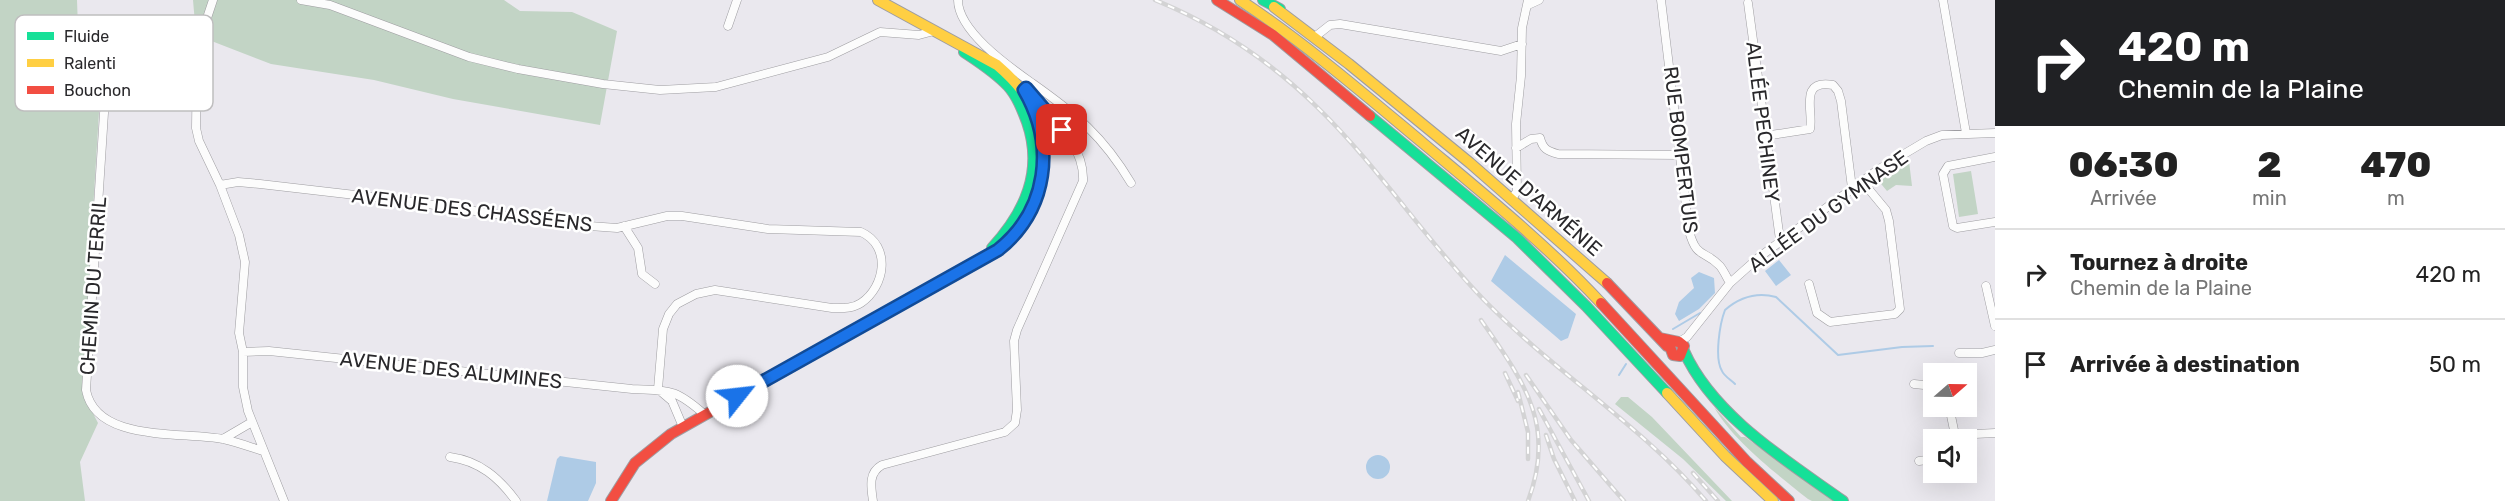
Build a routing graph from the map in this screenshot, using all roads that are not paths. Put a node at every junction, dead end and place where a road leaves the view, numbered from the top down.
1 (213, 0) edge
2 (301, 0) edge
3 (737, 0) edge
4 (878, 0) edge
5 (958, 0) edge
6 (1217, 0) edge
7 (1240, 0) edge
8 (1263, 0) edge
9 (1539, 0) edge
10 (1661, 0) edge
11 (1943, 0) edge
12 (1528, 2) edge
13 (1748, 3) dead end
14 (208, 15) edge
15 (728, 26) dead end
16 (934, 31) junction
17 (1318, 34) junction
18 (1522, 44) junction
19 (1024, 90) junction
20 (104, 111) edge
21 (196, 111) edge
22 (1966, 133) junction
23 (1995, 133) edge
24 (1765, 136) junction
25 (1516, 148) junction
26 (1680, 155) junction
27 (1995, 157) edge
28 (1862, 181) junction
29 (1131, 183) dead end
30 (220, 185) junction
31 (1852, 188) junction
32 (1512, 199) junction
33 (1995, 222) edge
34 (624, 226) junction
35 (1780, 240) junction
36 (1730, 283) junction
37 (655, 284) dead end
38 (1809, 284) dead end
39 (1986, 286) dead end
40 (1995, 326) edge
41 (1681, 348) junction
42 (1995, 350) edge
43 (243, 352) junction
44 (1959, 353) dead end
45 (1914, 384) dead end
46 (1923, 385) edge
47 (658, 389) junction
48 (1685, 393) junction
49 (704, 414) junction
50 (252, 422) junction
51 (1692, 422) junction
52 (683, 427) junction
53 (1995, 433) edge
54 (1977, 435) edge
55 (223, 439) junction
56 (263, 451) junction
57 (450, 457) dead end
58 (1923, 460) edge
59 (1919, 461) dead end
60 (284, 501) edge
61 (516, 501) edge
62 (611, 501) edge
63 (873, 501) edge
64 (1756, 501) edge
65 (1773, 501) edge
66 (1790, 501) edge
67 (1802, 501) edge
68 (1843, 501) edge

1 - 14 street
2 - 16 street
3 - 15 street
4 - 16 main road
5 - 19 street
6 - 51 main road
7 - 48 main road
8 - 17 main road, AVENUE D'ARMÉNIE
9 - 12 street
10 - 26 street, RUE BOMPERTUIS
11 - 22 street
12 - 18 street
13 - 24 street, ALLÉE PECHINEY
16 - 19 main road
17 - 18 street
17 - 32 main road, AVENUE D'ARMÉNIE
18 - 25 street
19 - 29 street
19 - 49 main road
19 - 63 street
20 - 55 street, CHEMIN DU TERRIL
21 - 30 street
22 - 23 street, ALLÉE DU GYMNASE
22 - 28 street, ALLÉE DU GYMNASE
24 - 31 street
24 - 35 street, ALLÉE PECHINEY
25 - 26 street
25 - 32 street
26 - 36 street, RUE BOMPERTUIS
27 - 33 street
28 - 31 street, ALLÉE DU GYMNASE
28 - 38 street
30 - 34 street, AVENUE DES CHASSÉENS
30 - 43 street
31 - 35 street, ALLÉE DU GYMNASE
32 - 41 main road, AVENUE D'ARMÉNIE
34 - 37 street
34 - 47 street, AVENUE DES CHASSÉENS
35 - 36 street, ALLÉE DU GYMNASE
36 - 41 street, ALLÉE DU GYMNASE
39 - 40 street
41 - 68 main road, AVENUE D'ARMÉNIE
42 - 44 street
43 - 47 street, AVENUE DES ALUMINES
43 - 50 street
45 - 46 street
47 - 49 street, AVENUE DES ALUMINES
47 - 52 street
48 - 66 main road
48 - 67 main road
49 - 52 main road
50 - 55 street
50 - 56 street
51 - 64 main road
51 - 65 main road
52 - 62 main road
53 - 54 street
55 - 56 street, CHEMIN DU TERRIL
56 - 60 street
57 - 61 street
58 - 59 street

